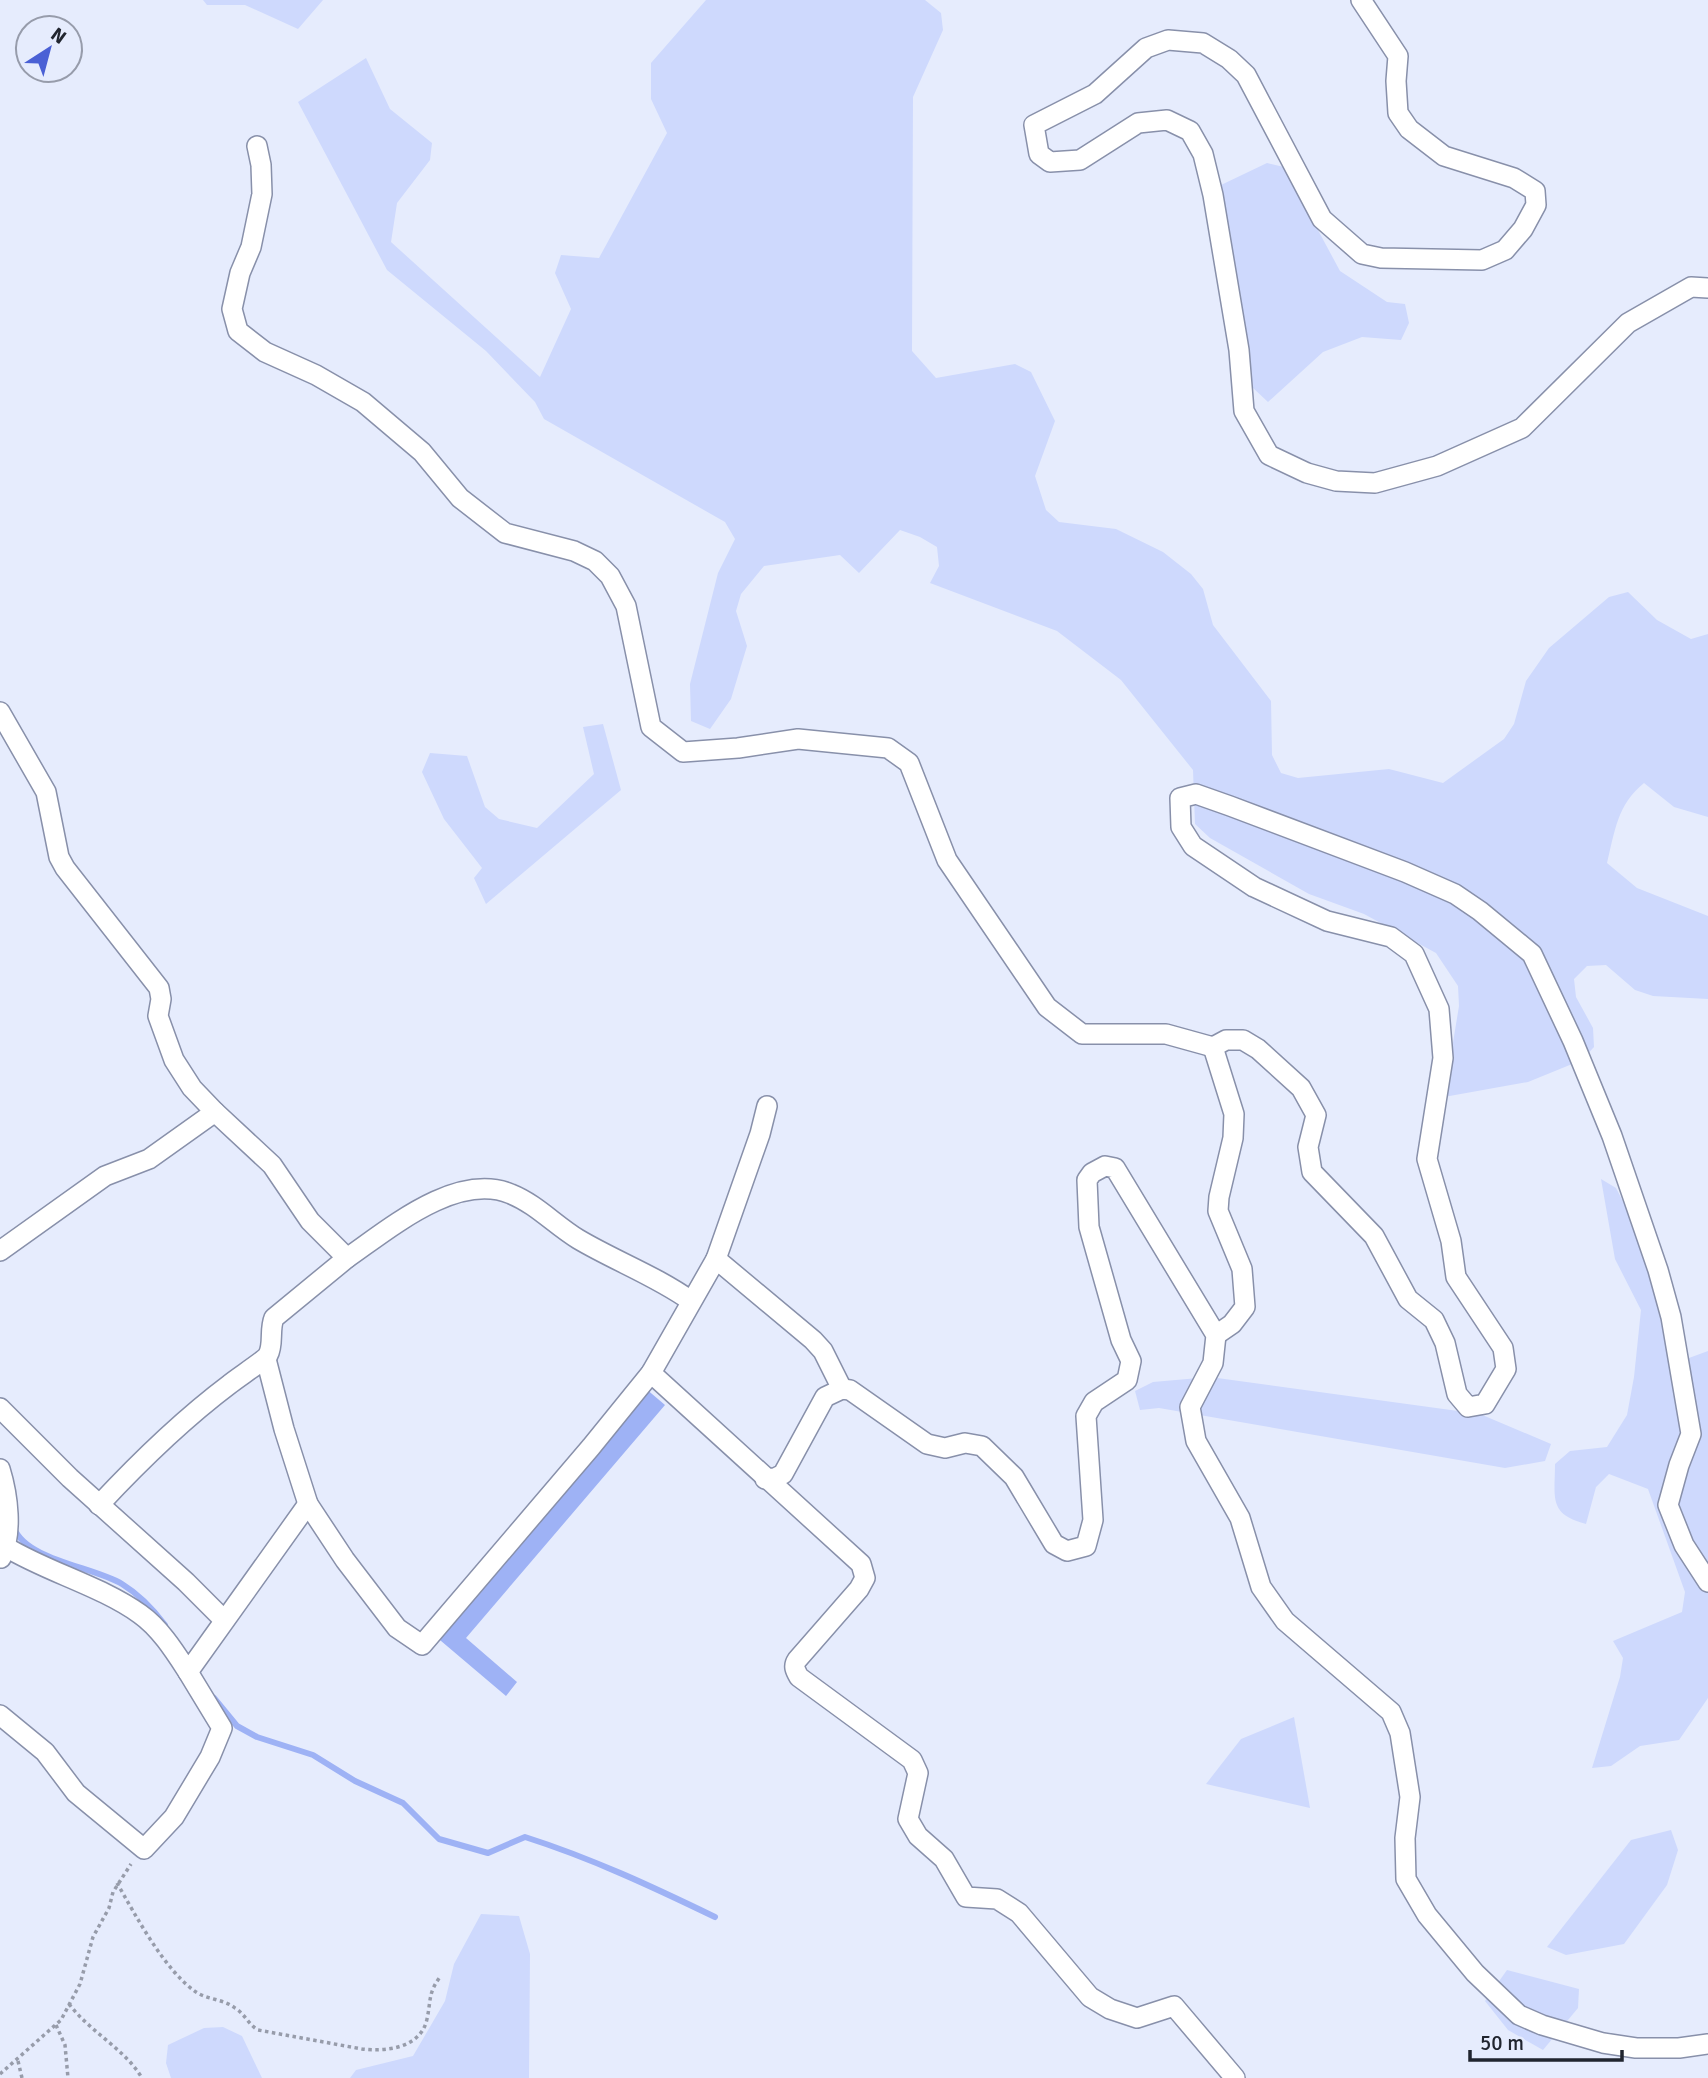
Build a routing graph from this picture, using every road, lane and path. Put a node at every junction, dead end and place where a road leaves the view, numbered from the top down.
1 (1361, 0) edge
2 (257, 146) dead end
3 (1708, 288) edge
4 (0, 712) edge
5 (1213, 1047) junction
6 (767, 1106) dead end
7 (215, 1112) junction
8 (0, 1251) edge
9 (347, 1258) junction
10 (716, 1258) junction
11 (691, 1301) junction
12 (1216, 1335) junction
13 (266, 1359) junction
14 (651, 1373) junction
15 (842, 1389) junction
16 (0, 1408) edge
17 (0, 1469) edge
18 (765, 1479) junction
19 (308, 1504) junction
20 (99, 1505) junction
21 (3, 1553) edge
22 (1708, 1582) edge
23 (224, 1620) junction
24 (188, 1672) junction
25 (0, 1715) edge
26 (144, 1849) junction
27 (117, 1883) junction
28 (440, 1977) dead end
29 (69, 2004) junction
30 (56, 2025) junction
31 (1708, 2044) edge
32 (18, 2061) junction
33 (0, 2074) edge
34 (22, 2078) edge
35 (68, 2078) edge
36 (142, 2078) edge
37 (1235, 2078) edge

1 - 3 street
2 - 5 street
4 - 7 street
5 - 12 street
5 - 22 street
6 - 10 street
7 - 8 street
7 - 9 street
9 - 11 street
9 - 13 street
10 - 11 street
10 - 15 street
11 - 14 street
12 - 15 street
12 - 31 street
13 - 19 street
13 - 20 street
14 - 18 street
14 - 19 street
15 - 18 street
16 - 20 street
17 - 21 street
18 - 37 street
19 - 23 street
20 - 23 street
21 - 24 street
23 - 24 street
24 - 26 street
25 - 26 street
26 - 27 path
27 - 28 path
27 - 29 path
29 - 30 path
29 - 36 path
30 - 32 path
30 - 35 path
32 - 33 path
32 - 34 path

